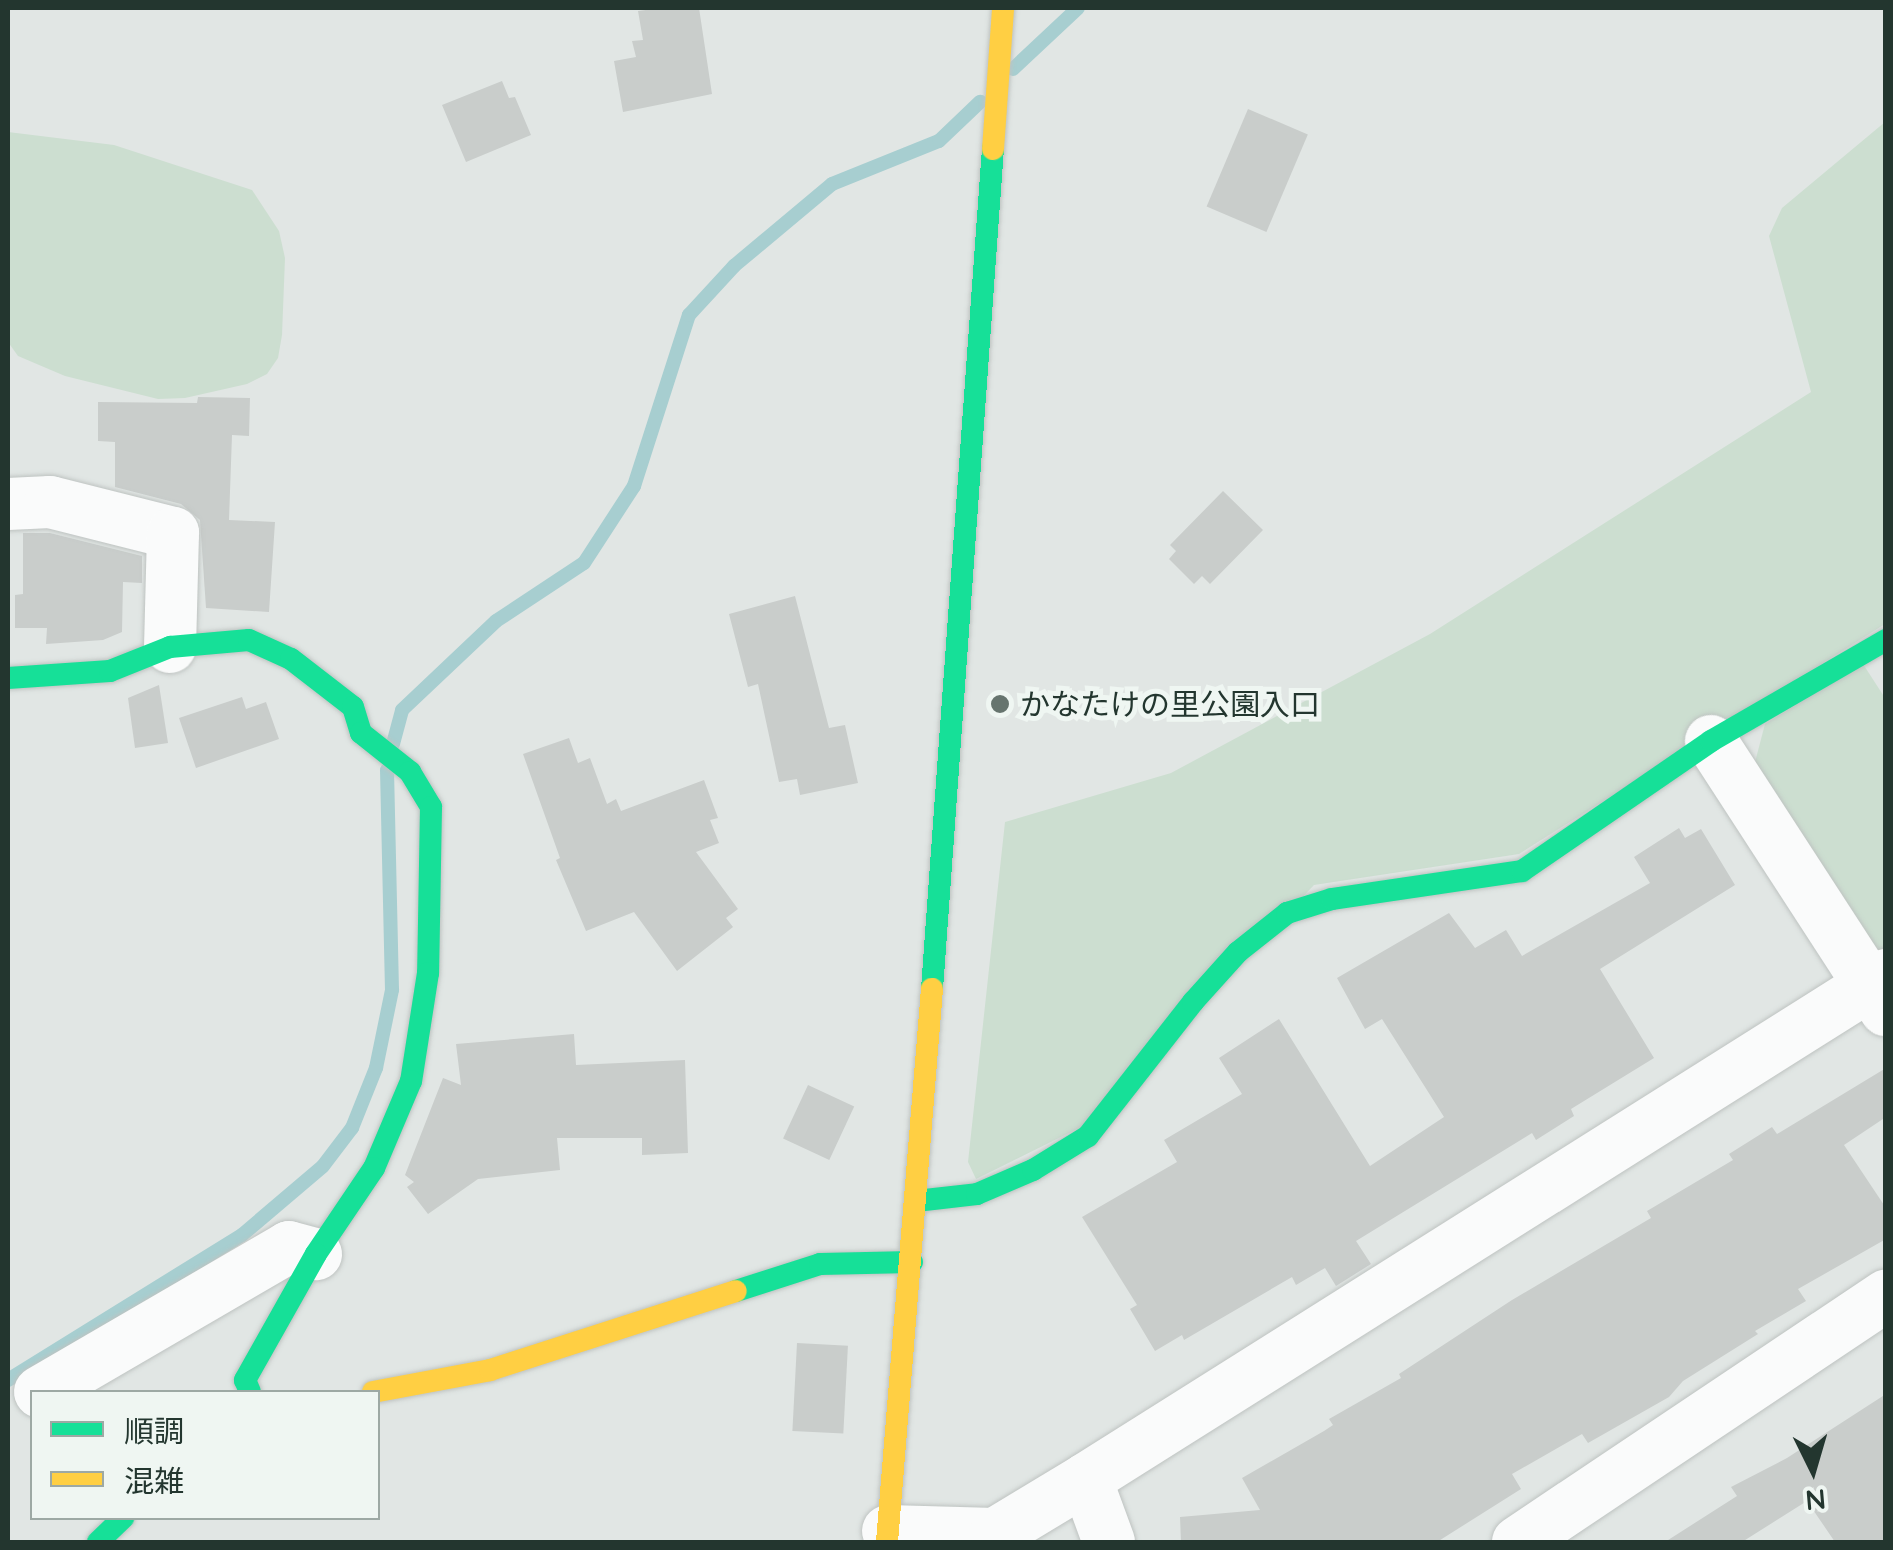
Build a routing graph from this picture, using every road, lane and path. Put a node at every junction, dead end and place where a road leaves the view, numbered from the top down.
1 (1003, 8) edge
2 (8, 504) edge
3 (1886, 640) edge
4 (170, 647) junction
5 (8, 678) edge
6 (1710, 741) junction
7 (1880, 990) edge
8 (916, 1201) junction
9 (316, 1254) junction
10 (912, 1262) junction
11 (1886, 1296) edge
12 (43, 1390) edge
13 (249, 1390) edge
14 (380, 1391) edge
15 (30, 1398) edge
16 (8, 1411) edge
17 (1086, 1478) junction
18 (121, 1520) edge
19 (888, 1537) edge
20 (98, 1542) edge
21 (1110, 1542) edge
22 (1518, 1542) edge

1 - 8 street
2 - 4 street
3 - 6 street
4 - 5 street
4 - 9 street
6 - 7 street
6 - 8 street
7 - 17 street
8 - 10 street
9 - 12 street
9 - 13 street
10 - 14 street
10 - 19 street
11 - 22 street
15 - 16 street
17 - 19 street
17 - 21 street
18 - 20 street

